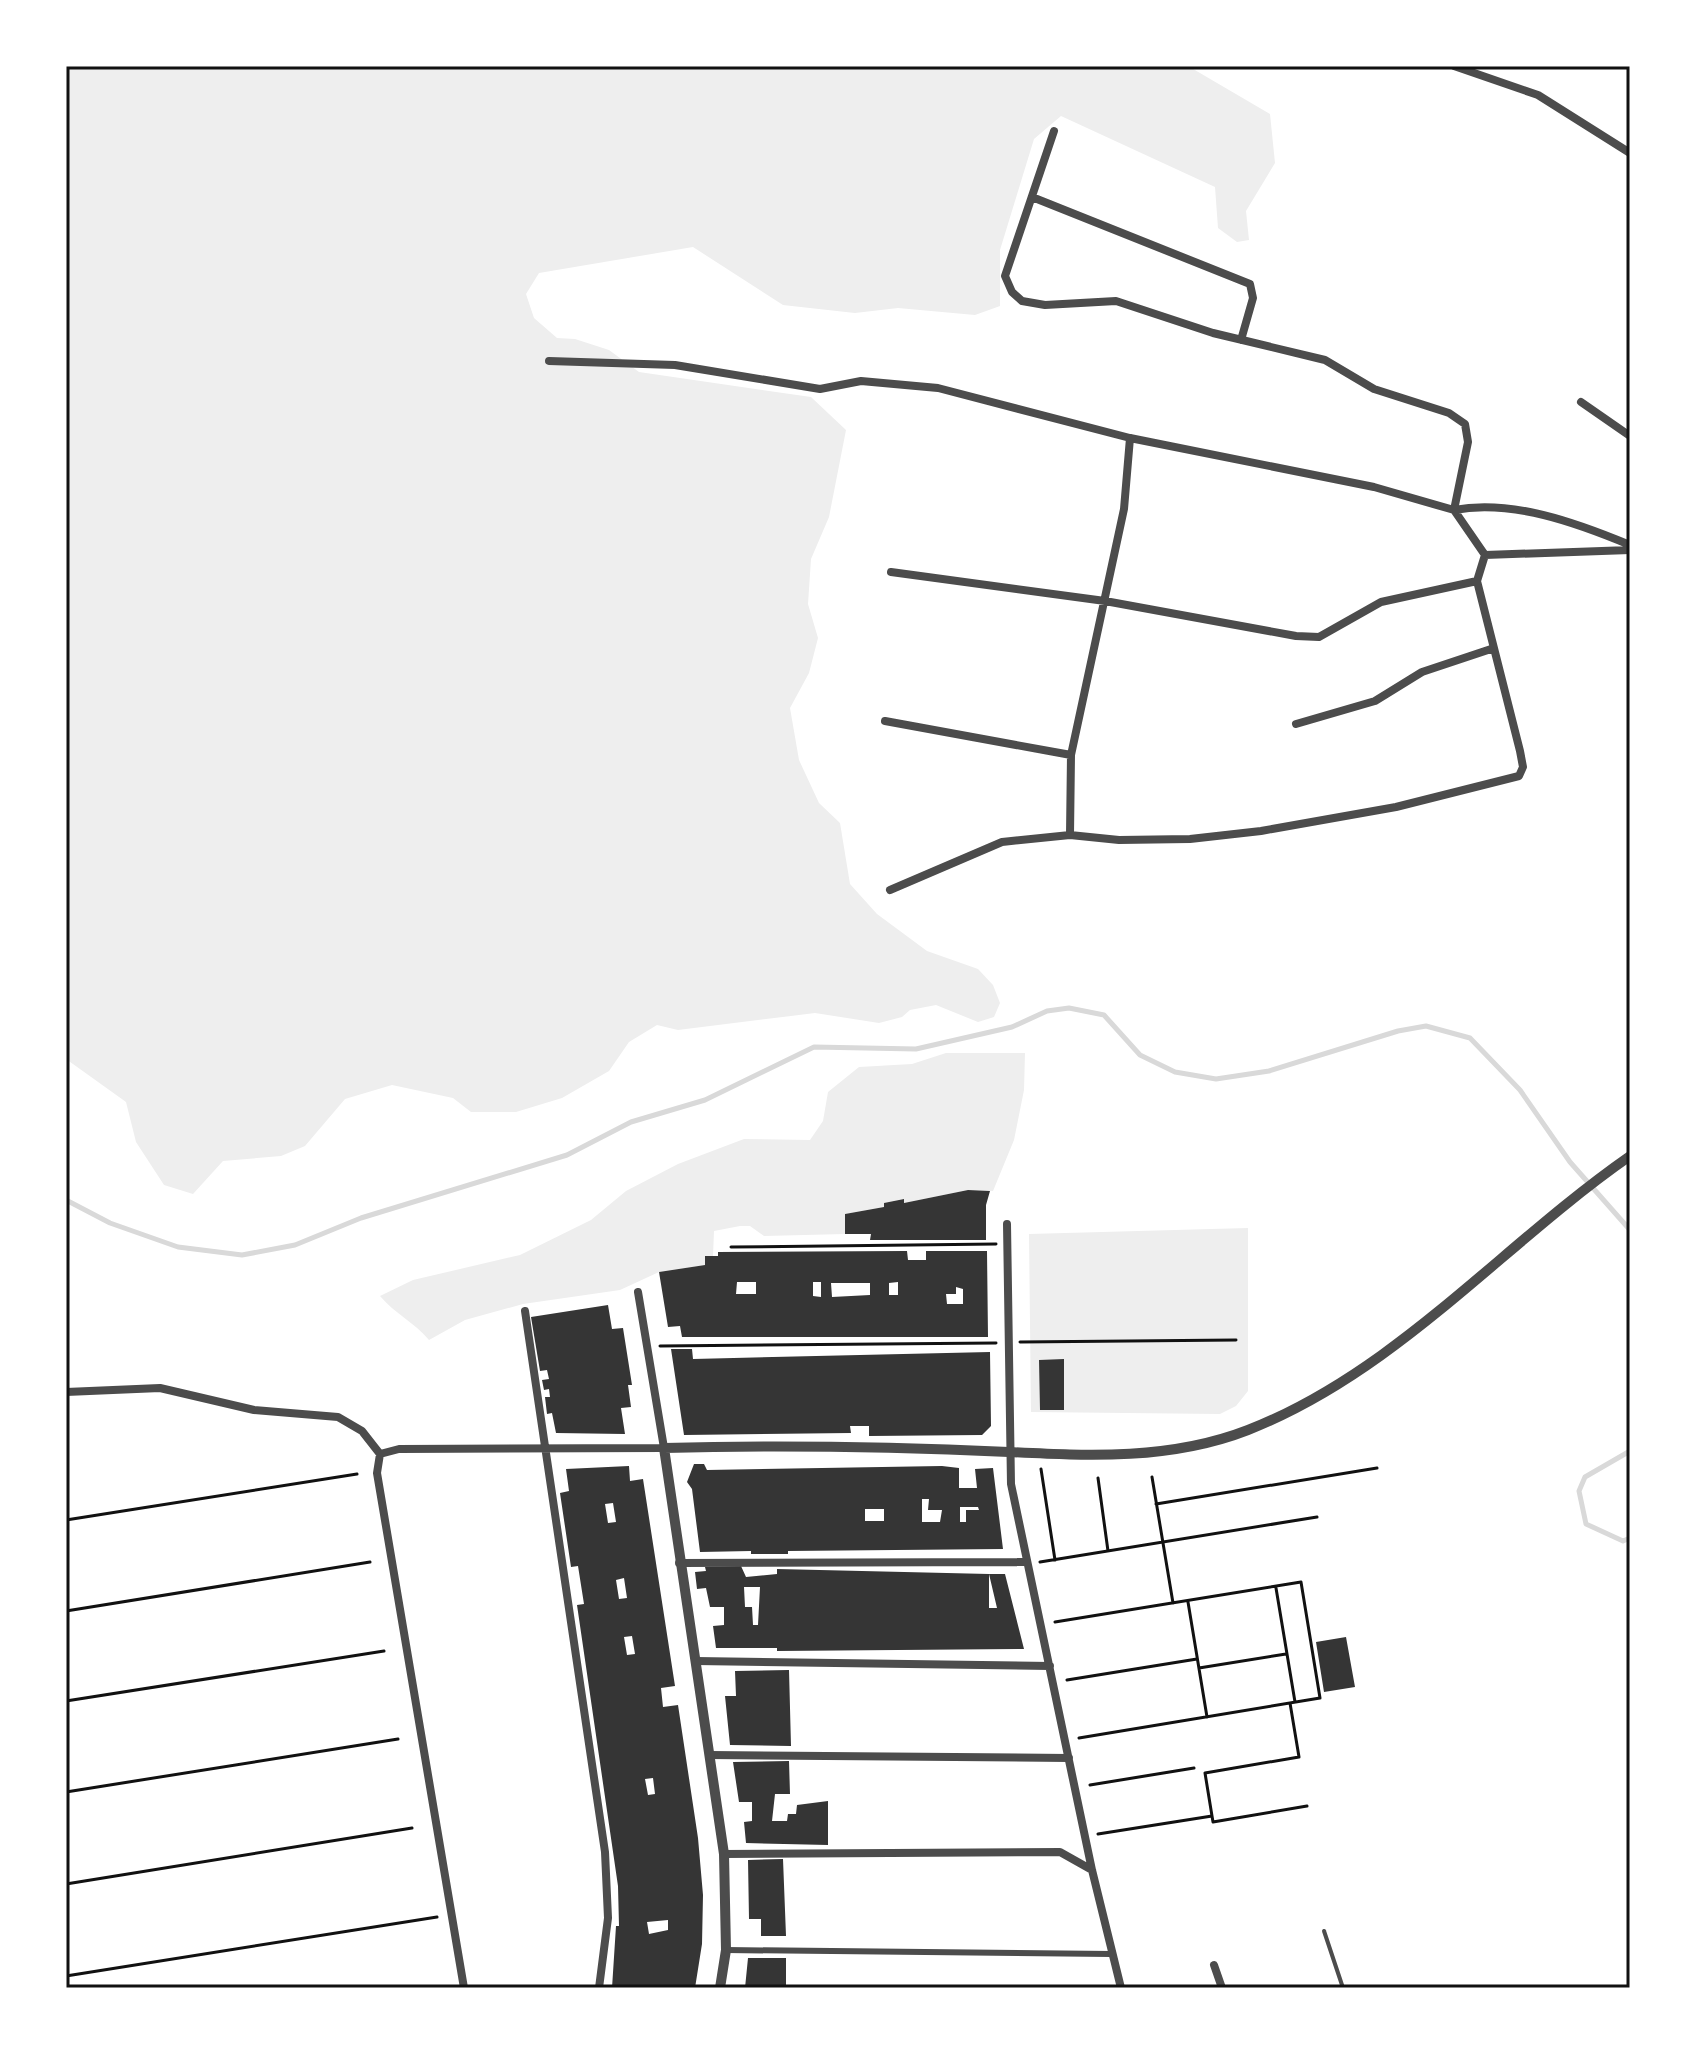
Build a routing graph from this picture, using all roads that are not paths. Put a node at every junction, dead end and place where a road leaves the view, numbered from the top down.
1 (1454, 66) edge
2 (1054, 131) dead end
3 (1630, 153) edge
4 (1032, 197) junction
5 (1241, 340) junction
6 (549, 361) dead end
7 (1581, 402) dead end
8 (1630, 436) edge
9 (1130, 438) junction
10 (1454, 510) junction
11 (1630, 547) edge
12 (1485, 555) junction
13 (891, 572) dead end
14 (1477, 581) junction
15 (1105, 601) junction
16 (1491, 649) junction
17 (885, 721) dead end
18 (1296, 724) dead end
19 (1071, 755) junction
20 (1070, 835) junction
21 (890, 890) dead end
22 (1630, 1156) edge
23 (1007, 1224) dead end
24 (638, 1292) dead end
25 (525, 1311) dead end
26 (66, 1392) edge
27 (664, 1448) junction
28 (545, 1450) junction
29 (1011, 1452) junction
30 (380, 1454) junction
31 (1027, 1562) junction
32 (679, 1563) junction
33 (696, 1661) junction
34 (1050, 1666) junction
35 (710, 1755) junction
36 (1069, 1758) junction
37 (724, 1854) junction
38 (1092, 1870) junction
39 (1324, 1931) dead end
40 (726, 1950) junction
41 (1111, 1954) junction
42 (1214, 1965) dead end
43 (464, 1988) edge
44 (599, 1988) edge
45 (720, 1988) edge
46 (1121, 1988) edge
47 (1222, 1988) edge
48 (1343, 1988) edge

1 - 3 street
2 - 4 street
4 - 5 street
4 - 5 street
5 - 10 street
6 - 9 street
7 - 8 street
9 - 10 street
9 - 15 street
10 - 11 street
10 - 12 street
11 - 12 street
12 - 14 street
13 - 15 street
14 - 15 street
14 - 16 street
15 - 19 street
16 - 18 street
16 - 20 street
17 - 19 street
19 - 20 street
20 - 21 street
22 - 29 street
23 - 29 street
24 - 27 street
25 - 28 street
26 - 30 street
27 - 28 street
27 - 29 street
27 - 32 street
28 - 30 street
28 - 44 street
29 - 31 street
30 - 43 street
31 - 32 street
31 - 34 street
32 - 33 street
33 - 34 street
33 - 35 street
34 - 36 street
35 - 36 street
35 - 37 street
36 - 38 street
37 - 38 street
37 - 40 street
38 - 41 street
39 - 48 lane
40 - 41 street
40 - 45 street
41 - 46 street
42 - 47 street

